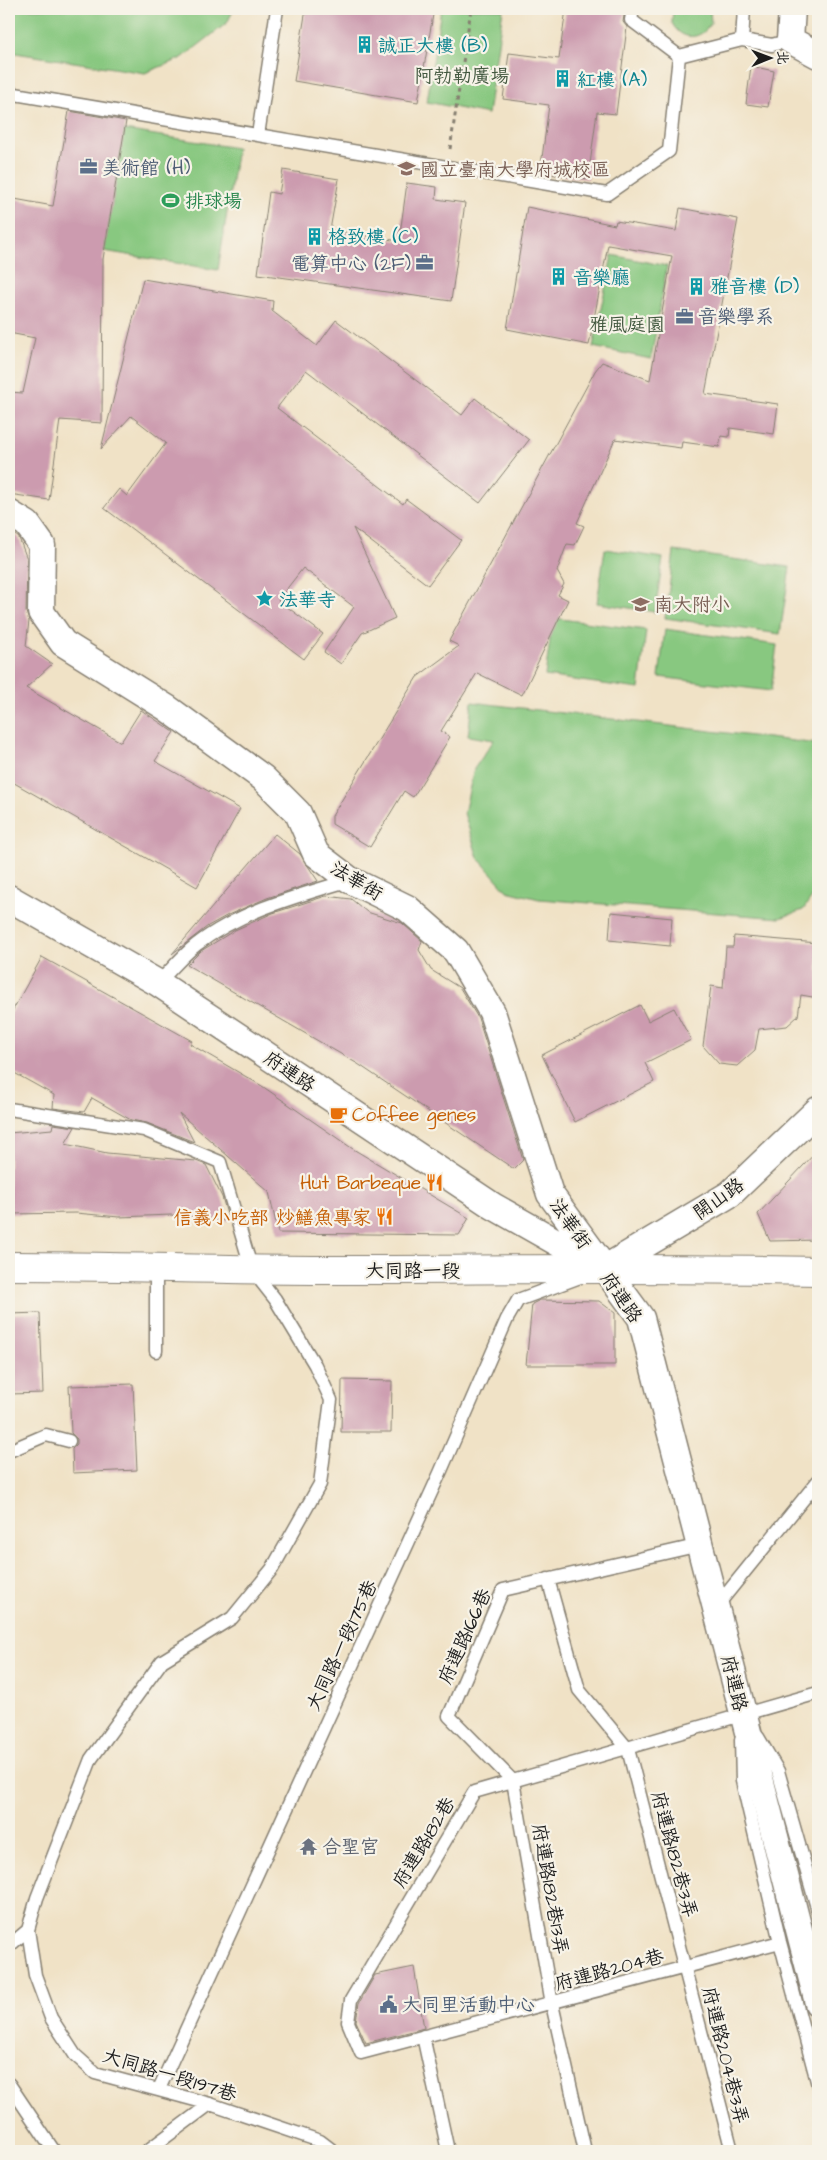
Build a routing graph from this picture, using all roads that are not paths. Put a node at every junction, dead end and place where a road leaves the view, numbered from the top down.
1 (278, 9) edge
2 (633, 9) edge
3 (744, 9) edge
4 (783, 9) edge
5 (792, 9) edge
6 (742, 40) junction
7 (790, 40) junction
8 (818, 55) edge
9 (678, 56) junction
10 (9, 93) edge
11 (258, 135) junction
12 (9, 513) edge
13 (350, 880) junction
14 (9, 898) edge
15 (158, 983) junction
16 (9, 1109) edge
17 (818, 1110) edge
18 (9, 1266) edge
19 (156, 1266) junction
20 (604, 1269) junction
21 (252, 1270) junction
22 (818, 1271) edge
23 (156, 1351) dead end
24 (69, 1441) dead end
25 (9, 1450) edge
26 (818, 1481) edge
27 (700, 1545) junction
28 (548, 1579) junction
29 (716, 1606) junction
30 (818, 1694) edge
31 (743, 1715) junction
32 (628, 1749) junction
33 (513, 1781) junction
34 (818, 1911) edge
35 (28, 1930) junction
36 (780, 1942) junction
37 (9, 1946) edge
38 (685, 1967) junction
39 (818, 2003) edge
40 (552, 2004) junction
41 (423, 2036) junction
42 (360, 2053) joint
43 (9, 2084) edge
44 (818, 2085) edge
45 (159, 2089) junction
46 (210, 2104) junction
47 (54, 2151) edge
48 (147, 2151) edge
49 (333, 2151) edge
50 (448, 2151) edge
51 (585, 2151) edge
52 (732, 2151) edge

1 - 11 lane
2 - 9 lane
3 - 6 lane
4 - 7 lane
5 - 7 street
6 - 7 lane
6 - 9 lane
7 - 8 street
9 - 11 lane
10 - 11 lane
12 - 13 street, 法華街
13 - 15 lane
13 - 20 street, 法華街
14 - 15 street, 府連路
15 - 20 street, 府連路
16 - 21 lane
17 - 20 street, 開山路
18 - 19 street, 大同路一段
19 - 21 street, 大同路一段
19 - 23 lane
20 - 21 street, 大同路一段
20 - 22 street, 大同路一段
20 - 27 street, 府連路
20 - 45 lane, 大同路一段175巷
21 - 35 lane, 大同路一段197巷
24 - 25 lane
26 - 29 lane
27 - 28 lane, 府連路166巷
27 - 29 street, 府連路
28 - 32 lane
28 - 33 lane, 府連路166巷
29 - 31 street, 府連路
30 - 31 lane, 府連路182巷
31 - 32 lane, 府連路182巷
31 - 34 lane
31 - 36 lane
31 - 39 street, 府連路
32 - 33 lane, 府連路182巷
32 - 38 lane, 府連路182巷3弄
33 - 40 lane, 府連路182巷13弄
33 - 42 lane, 府連路182巷
35 - 37 lane
35 - 45 lane, 大同路一段197巷
36 - 38 lane, 府連路204巷
36 - 44 lane
38 - 40 lane, 府連路204巷
38 - 52 lane, 府連路204巷3弄
40 - 41 lane, 府連路204巷
40 - 51 lane, 府連路182巷13弄
41 - 42 lane, 府連路204巷
41 - 50 lane
43 - 47 lane
45 - 46 lane, 大同路一段197巷
46 - 48 lane
46 - 49 lane, 大同路一段197巷

